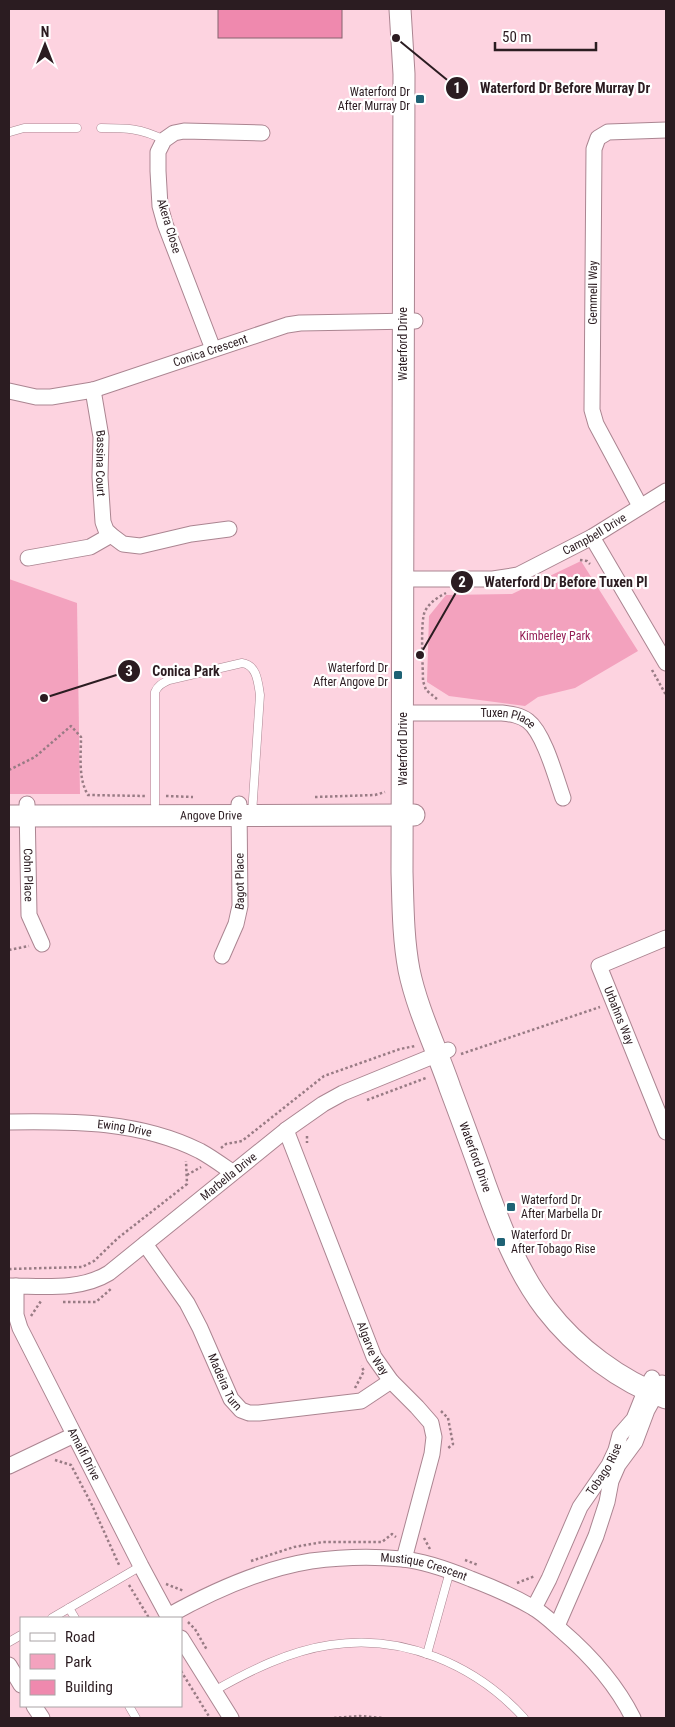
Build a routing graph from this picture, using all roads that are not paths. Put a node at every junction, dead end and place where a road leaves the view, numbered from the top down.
1 (400, 9) edge
2 (416, 9) edge
3 (77, 128) dead end
4 (101, 128) dead end
5 (666, 130) edge
6 (9, 133) edge
7 (262, 133) dead end
8 (164, 140) junction
9 (409, 321) junction
10 (213, 349) junction
11 (93, 390) junction
12 (9, 391) edge
13 (666, 491) edge
14 (640, 506) junction
15 (229, 529) dead end
16 (111, 536) junction
17 (592, 537) junction
18 (28, 558) dead end
19 (408, 579) junction
20 (666, 663) edge
21 (408, 713) junction
22 (563, 798) dead end
23 (155, 800) junction
24 (404, 805) junction
25 (18, 810) edge
26 (246, 810) junction
27 (666, 938) edge
28 (42, 944) road end
29 (222, 956) dead end
30 (446, 1054) junction
31 (9, 1122) edge
32 (666, 1132) edge
33 (288, 1133) junction
34 (232, 1172) junction
35 (145, 1244) junction
36 (13, 1286) edge
37 (391, 1381) junction
38 (658, 1388) edge
39 (74, 1435) junction
40 (9, 1466) edge
41 (580, 1507) junction
42 (602, 1517) junction
43 (406, 1553) junction
44 (140, 1566) junction
45 (450, 1571) junction
46 (543, 1578) junction
47 (572, 1590) junction
48 (69, 1608) junction
49 (534, 1608) junction
50 (54, 1617) edge
51 (74, 1617) edge
52 (168, 1617) edge
53 (557, 1626) junction
54 (20, 1636) edge
55 (182, 1640) edge
56 (9, 1642) edge
57 (427, 1654) junction
58 (9, 1665) edge
59 (20, 1683) edge
60 (214, 1691) junction
61 (35, 1707) edge
62 (130, 1707) edge
63 (42, 1718) edge
64 (136, 1718) edge
65 (231, 1718) edge
66 (524, 1718) edge
67 (632, 1718) edge

1 - 9 street, Waterford Drive
2 - 9 street, Waterford Drive
3 - 6 lane
4 - 8 lane
5 - 14 street, Gemmell Way
7 - 8 street
8 - 10 street, Akera Close
9 - 10 street, Conica Crescent
9 - 19 street, Waterford Drive
10 - 11 street, Conica Crescent
11 - 12 street, Conica Crescent
11 - 16 street, Bassina Court
13 - 14 street, Campbell Drive
14 - 17 street, Campbell Drive
15 - 16 street
16 - 18 street
17 - 19 street, Campbell Drive
17 - 20 street
19 - 21 street, Waterford Drive
21 - 22 street, Tuxen Place
21 - 24 street, Waterford Drive
23 - 25 street, Angove Drive
23 - 26 street, Angove Drive
23 - 26 lane
24 - 26 street, Angove Drive
24 - 30 street, Waterford Drive
25 - 26 street, Angove Drive
25 - 28 street, Cohn Place
26 - 29 street, Bagot Place
27 - 32 street, Urbahns Way
30 - 33 street, Marbella Drive
30 - 38 street, Waterford Drive
31 - 34 street, Ewing Drive
33 - 34 street, Marbella Drive
33 - 37 street, Algarve Way
34 - 35 street, Marbella Drive
35 - 36 street, Marbella Drive
35 - 37 street, Madeira Turn
36 - 39 street, Amalfi Drive
37 - 43 street, Algarve Way
38 - 41 street, Tobago Rise
38 - 42 street, Tobago Rise
39 - 40 street
39 - 44 street, Amalfi Drive
41 - 42 street, Tobago Rise
41 - 46 street, Tobago Rise
42 - 47 street, Tobago Rise
43 - 45 street, Mustique Crescent
43 - 52 street, Mustique Crescent
44 - 48 lane
44 - 52 street, Amalfi Drive
45 - 49 street, Mustique Crescent
45 - 57 lane
46 - 47 street
46 - 49 street, Tobago Rise
47 - 53 street, Tobago Rise
48 - 50 lane
48 - 51 lane
49 - 53 street, Mustique Crescent
53 - 67 street, Mustique Crescent
54 - 56 lane
55 - 60 street
57 - 60 lane
57 - 66 lane
58 - 59 street
60 - 65 street
61 - 63 street
62 - 64 lane

